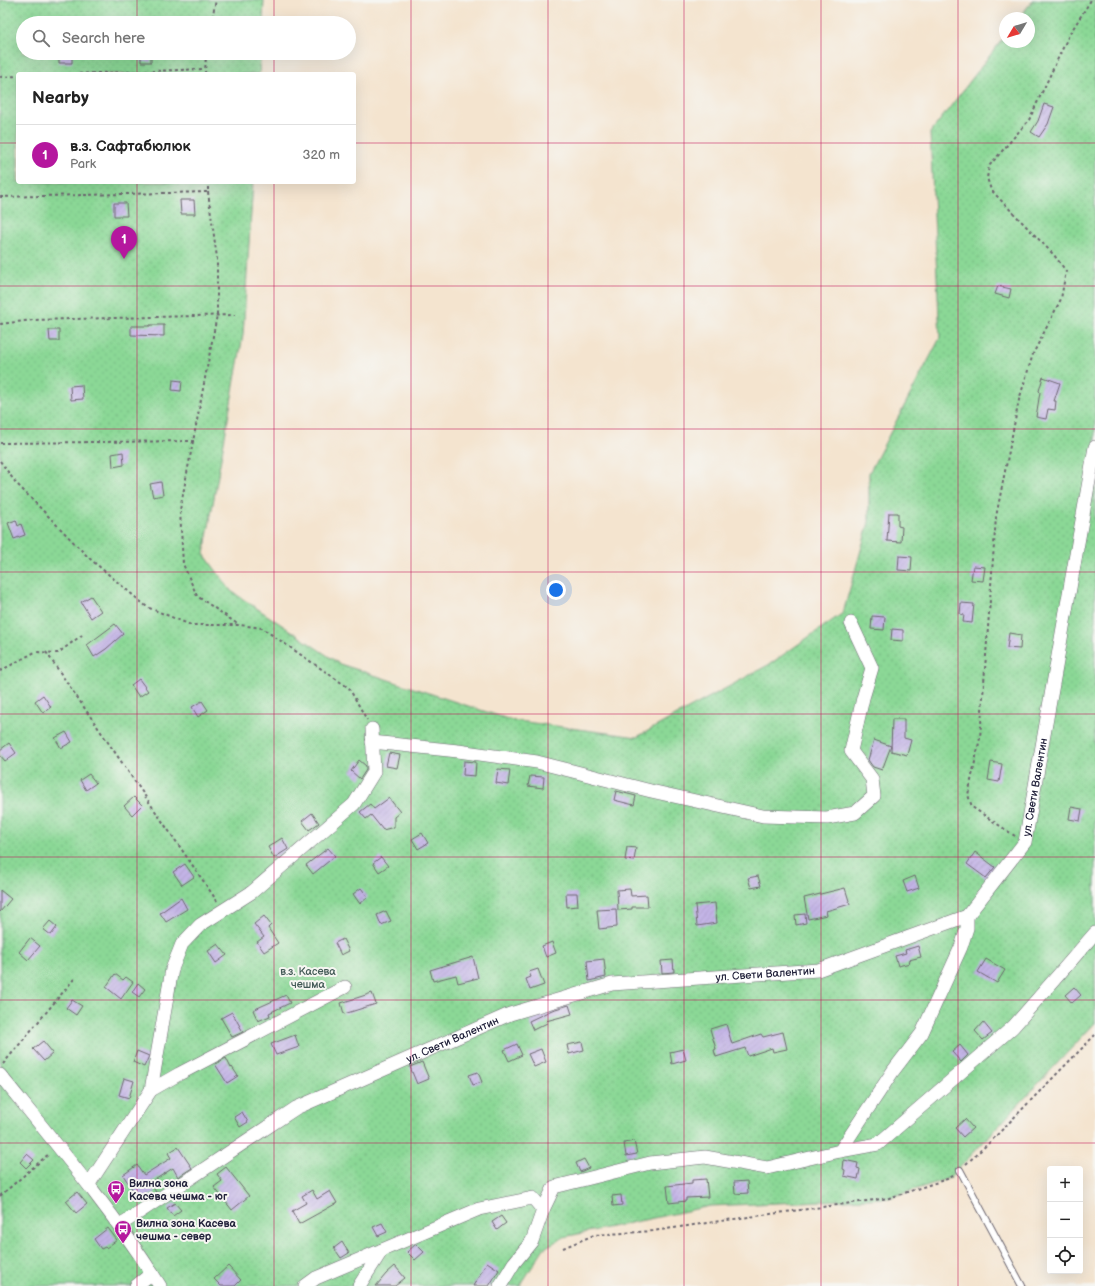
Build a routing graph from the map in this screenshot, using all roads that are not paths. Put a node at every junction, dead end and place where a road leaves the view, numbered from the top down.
1 (1095, 447) edge
2 (851, 623) dead end
3 (967, 916) junction
4 (1095, 933) edge
5 (345, 987) dead end
6 (0, 1075) edge
7 (151, 1090) junction
8 (840, 1151) junction
9 (960, 1170) road end
10 (89, 1184) junction
11 (543, 1210) junction
12 (120, 1225) junction
13 (382, 1250) junction
14 (152, 1273) junction
15 (136, 1286) edge
16 (160, 1286) edge
17 (306, 1286) edge
18 (359, 1286) edge
19 (500, 1286) edge
20 (1022, 1286) edge

1 - 3 street, ул. Свети Валентин
2 - 7 street
3 - 8 street
3 - 12 street, ул. Свети Валентин
4 - 8 street
5 - 7 street
6 - 10 street
7 - 10 street
8 - 11 street
9 - 20 lane
10 - 12 street
11 - 13 street
11 - 19 street
12 - 14 street
13 - 17 street
13 - 18 street
14 - 15 street
14 - 16 street

